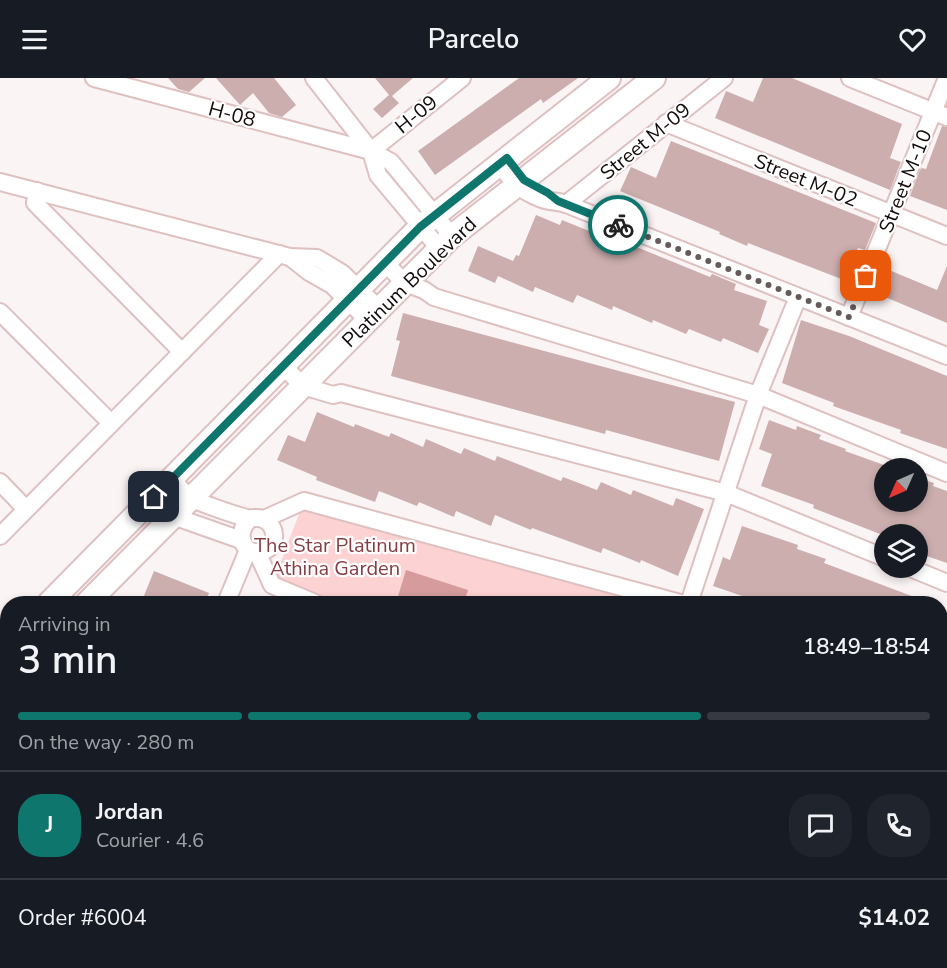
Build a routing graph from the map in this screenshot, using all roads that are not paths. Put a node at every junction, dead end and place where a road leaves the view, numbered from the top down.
1 (94, 78) edge
2 (149, 78) edge
3 (314, 78) edge
4 (462, 78) edge
5 (609, 78) edge
6 (654, 78) edge
7 (724, 78) edge
8 (850, 78) edge
9 (947, 78) edge
10 (162, 94) junction
11 (940, 114) edge
12 (666, 123) junction
13 (370, 151) junction
14 (503, 161) junction
15 (0, 182) edge
16 (520, 183) junction
17 (37, 191) junction
18 (562, 203) junction
19 (892, 214) junction
20 (427, 221) junction
21 (947, 236) edge
22 (446, 242) junction
23 (285, 255) junction
24 (381, 267) junction
25 (401, 287) junction
26 (353, 295) junction
27 (798, 297) junction
28 (0, 312) edge
29 (374, 315) junction
30 (849, 317) junction
31 (182, 352) junction
32 (947, 356) edge
33 (286, 363) junction
34 (306, 383) junction
35 (758, 395) junction
36 (111, 423) junction
37 (947, 473) edge
38 (172, 479) junction
39 (0, 482) edge
40 (726, 493) junction
41 (154, 497) junction
42 (191, 498) junction
43 (26, 509) junction
44 (173, 516) junction
45 (257, 519) junction
46 (0, 536) edge
47 (249, 547) junction
48 (874, 554) edge
49 (928, 575) edge
50 (947, 583) edge
51 (56, 596) edge
52 (94, 596) edge
53 (229, 596) edge
54 (298, 596) edge
55 (654, 596) edge
56 (691, 596) edge

1 - 10 street, H-08
2 - 10 street
3 - 13 street
4 - 13 street, H-09
5 - 14 street, Platinum Boulevard
6 - 16 street, Platinum Boulevard
7 - 12 street, Street M-09
8 - 11 street
9 - 11 street, Street M-10
10 - 13 street, H-08
11 - 19 street, Street M-10
12 - 18 street, Street M-09
12 - 19 street, Street M-02
13 - 20 street
14 - 16 street
14 - 20 street, Platinum Boulevard
15 - 17 street
16 - 18 street
16 - 22 street, Platinum Boulevard
17 - 23 street
17 - 31 street
18 - 27 street
19 - 21 street, Street M-02
19 - 30 street, Street M-10
20 - 22 street
20 - 24 street, Platinum Boulevard
22 - 25 street, Platinum Boulevard
23 - 26 street
23 - 31 street
24 - 25 street
24 - 26 street, Platinum Boulevard
25 - 29 street, Platinum Boulevard
25 - 35 street
26 - 29 street
26 - 33 street, Platinum Boulevard
27 - 30 street
27 - 35 street
28 - 36 street
29 - 34 street, Platinum Boulevard
30 - 32 street
31 - 36 street
33 - 34 street
33 - 38 street, Platinum Boulevard
34 - 40 street
34 - 42 street, Platinum Boulevard
35 - 37 street
35 - 40 street
36 - 43 street
38 - 41 street, Platinum Boulevard
38 - 42 street
39 - 43 street
40 - 48 street
40 - 56 street
41 - 44 street
41 - 51 street, Platinum Boulevard
42 - 44 street, Platinum Boulevard
42 - 45 street
43 - 46 street
44 - 47 street
44 - 52 street, Platinum Boulevard
45 - 47 street
45 - 47 street
45 - 55 street
47 - 53 street
47 - 54 street
49 - 50 street

